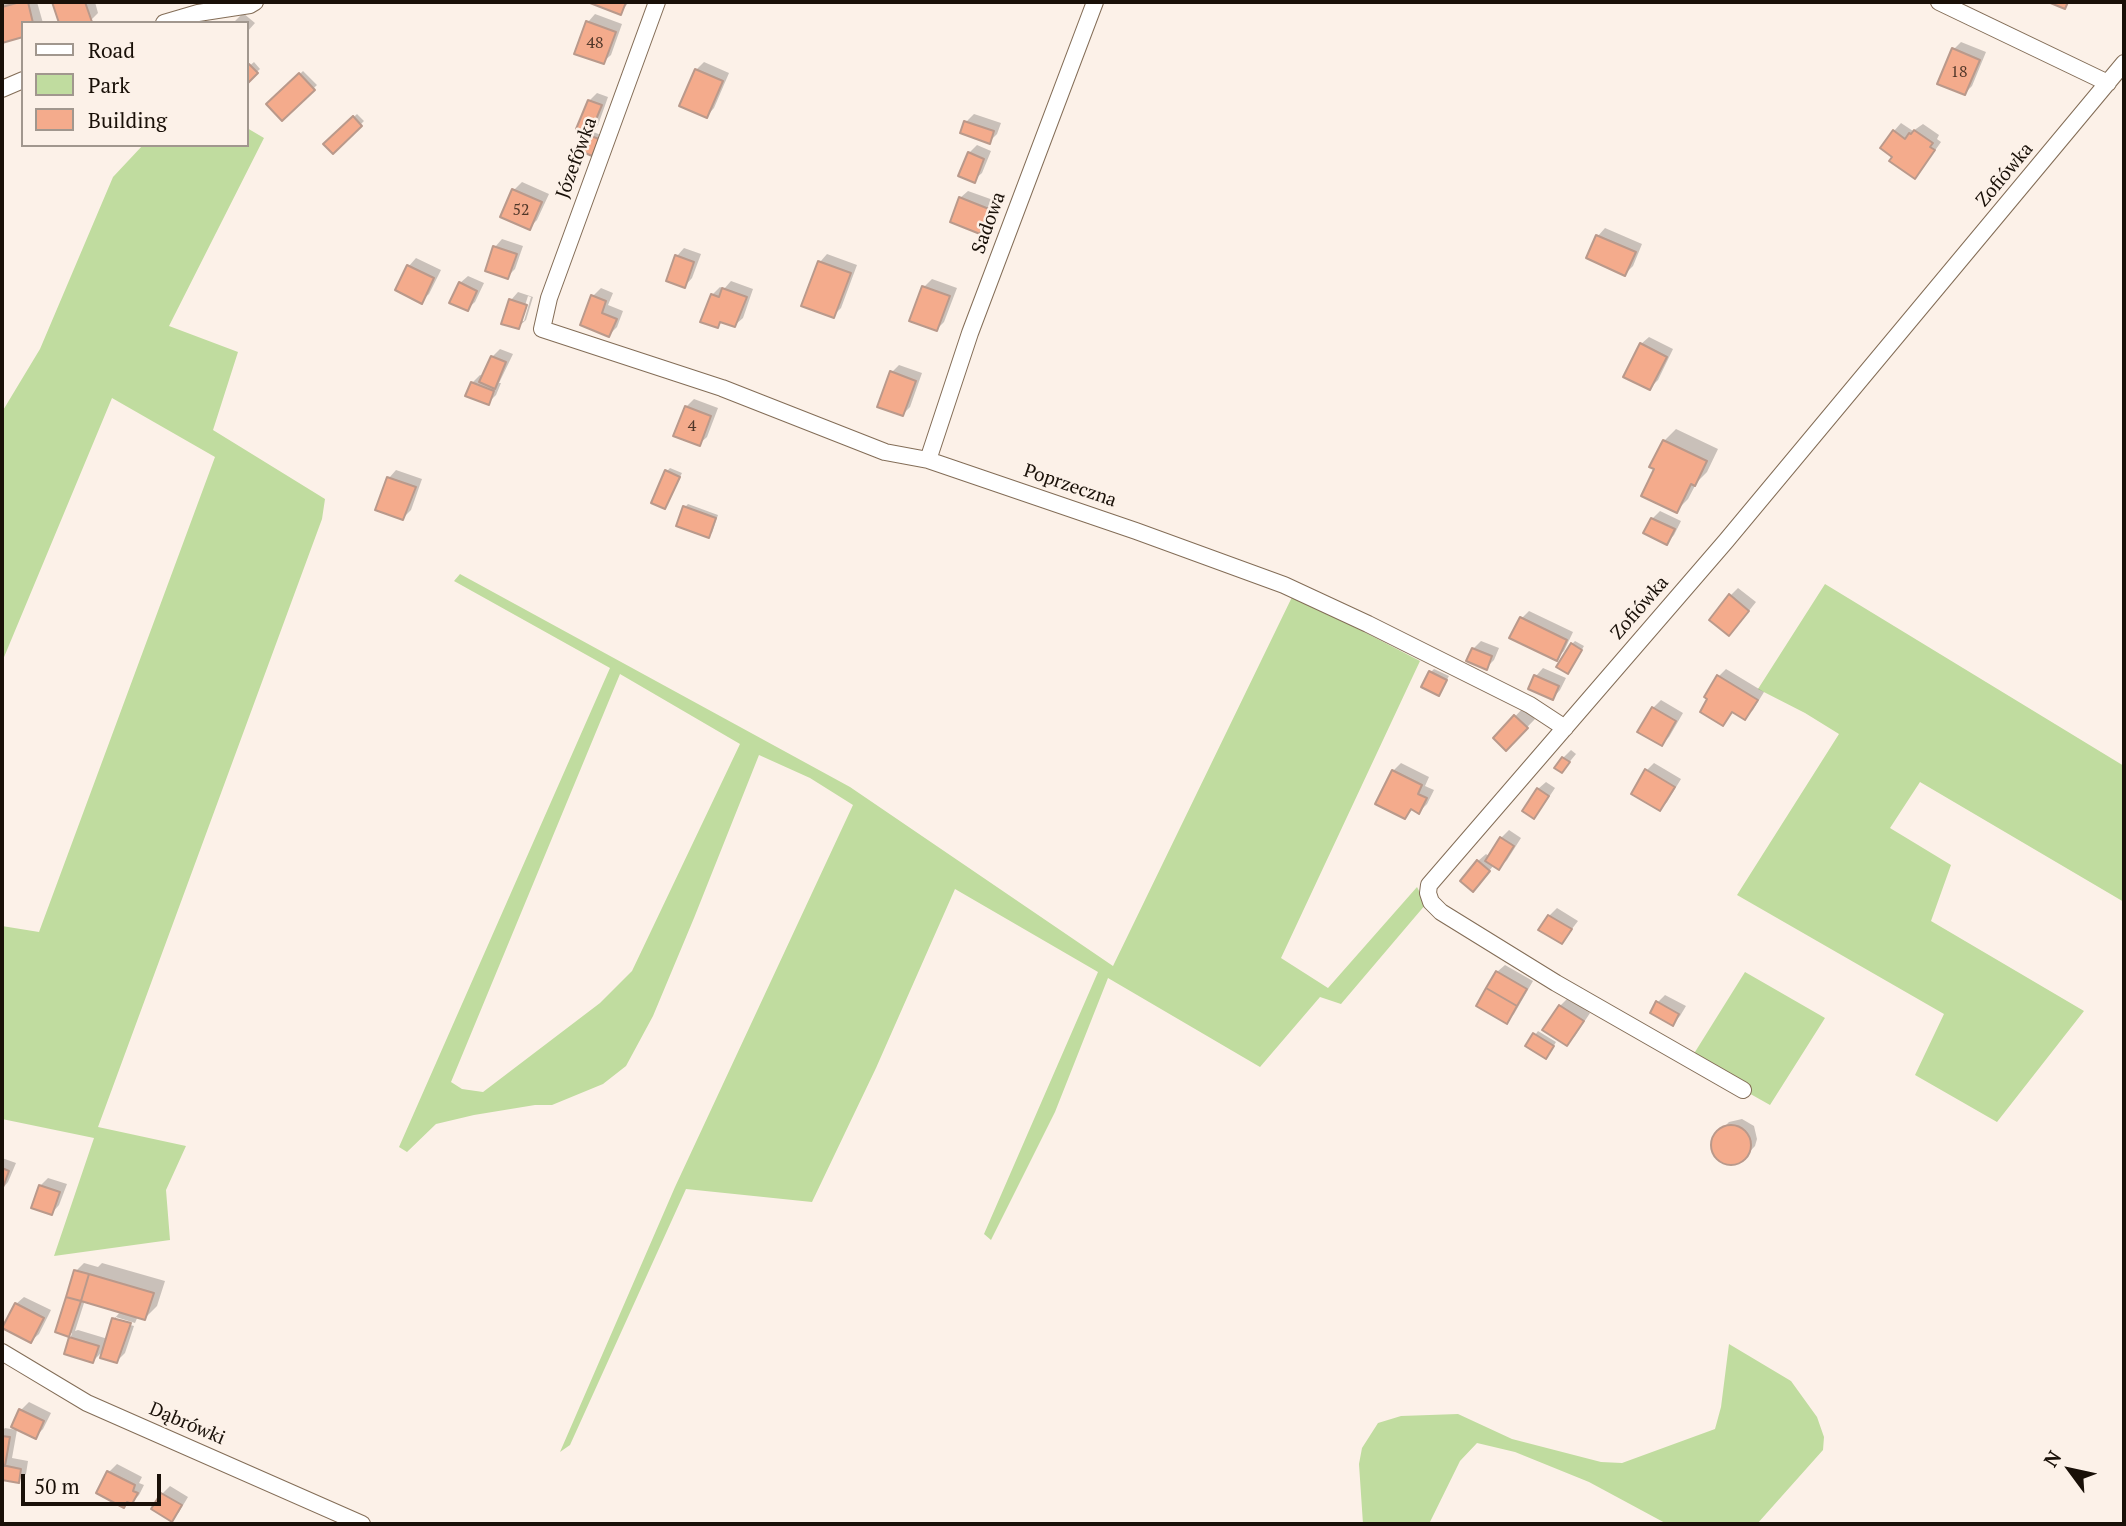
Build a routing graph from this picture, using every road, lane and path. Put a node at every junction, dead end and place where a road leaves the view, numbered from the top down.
1 (256, 2) edge
2 (656, 2) edge
3 (1095, 2) edge
4 (1939, 2) edge
5 (171, 21) edge
6 (2124, 63) edge
7 (21, 81) edge
8 (2108, 83) junction
9 (2, 89) edge
10 (542, 329) joint
11 (928, 460) junction
12 (1565, 728) junction
13 (1742, 1090) dead end
14 (2, 1352) edge
15 (362, 1524) edge

1 - 5 street
2 - 10 street, Józefówka
3 - 11 street, Sadowa
4 - 8 street
6 - 8 street, Zofiówka
7 - 9 street
8 - 12 street, Zofiówka
10 - 11 street, Poprzeczna
11 - 12 street, Poprzeczna
12 - 13 street, Zofiówka
14 - 15 street, Dąbrówki

